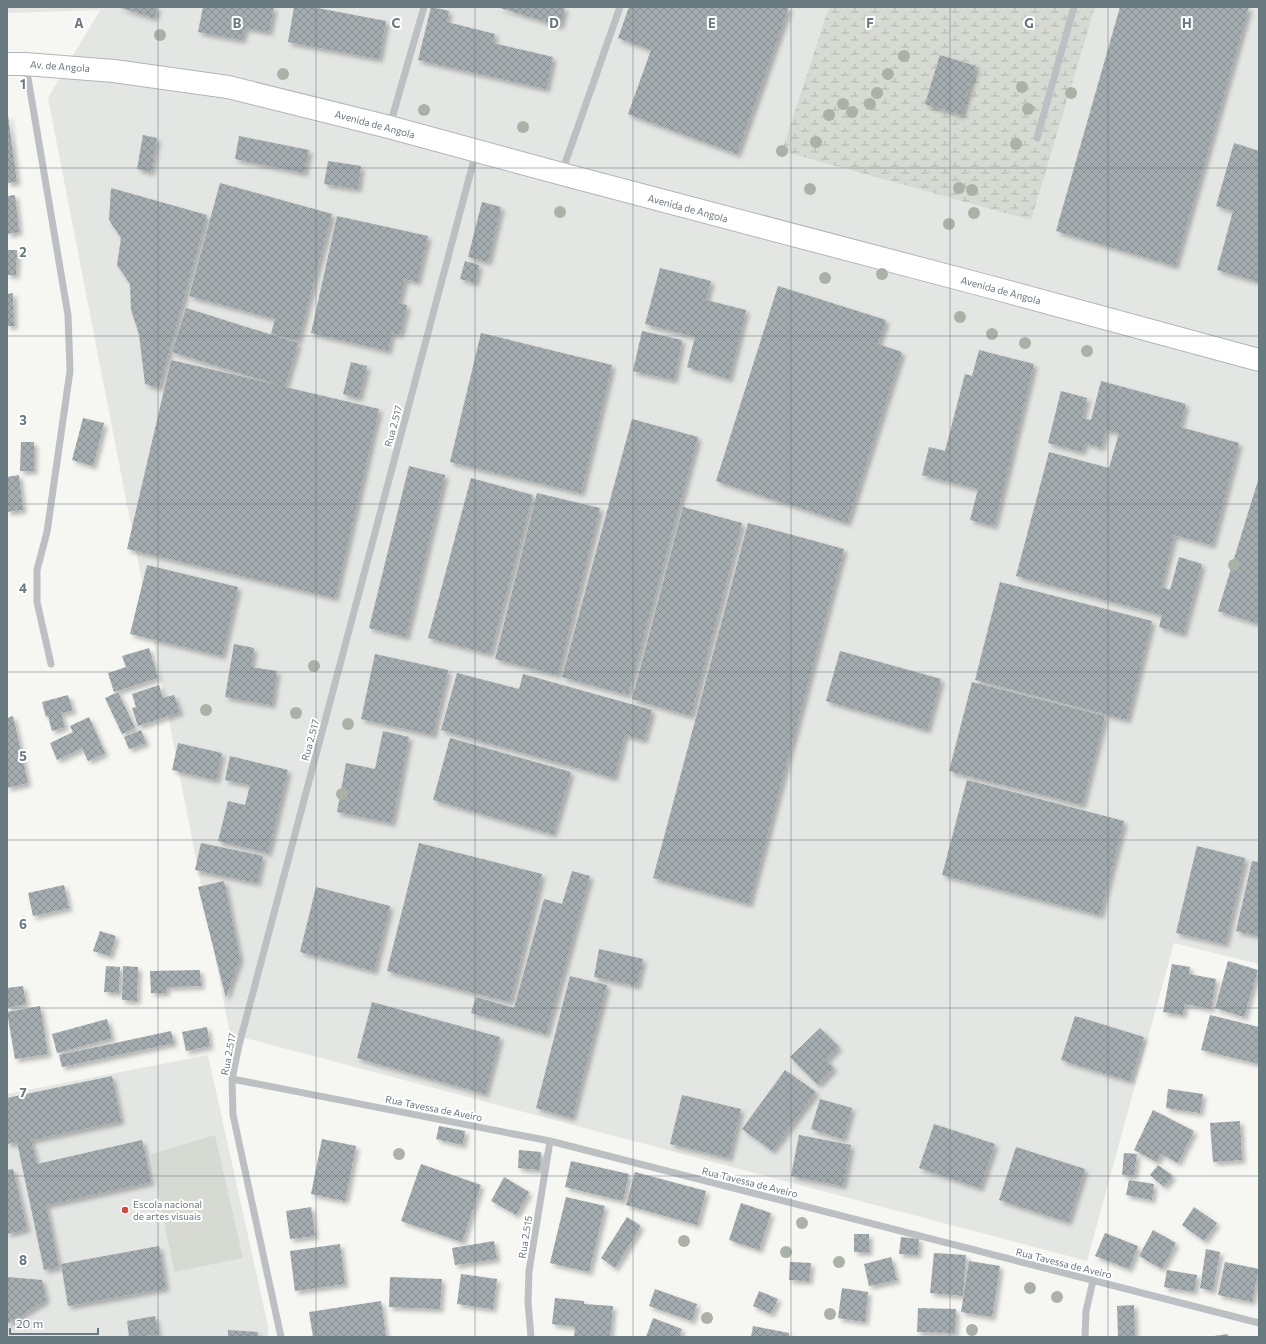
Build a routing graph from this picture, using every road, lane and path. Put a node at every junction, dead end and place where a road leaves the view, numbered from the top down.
1 (424, 7) edge
2 (620, 7) edge
3 (1074, 7) edge
4 (16, 64) edge
5 (114, 71) joint
6 (389, 127) junction
7 (1037, 138) dead end
8 (477, 151) junction
9 (562, 174) junction
10 (1259, 360) edge
11 (52, 664) dead end
12 (232, 1078) junction
13 (550, 1141) junction
14 (1092, 1281) junction
15 (1259, 1324) edge
16 (281, 1337) edge
17 (531, 1337) edge
18 (1085, 1337) edge

1 - 6 street
2 - 9 street
3 - 7 street
4 - 5 main road, Av. de Angola
4 - 11 street
5 - 6 main road, Avenida de Angola
6 - 8 main road, Avenida de Angola
8 - 9 main road, Avenida de Angola
8 - 12 street, Rua 2.517
9 - 10 main road, Avenida de Angola
12 - 13 street, Rua Tavessa de Aveiro
12 - 16 street, Rua 2.517
13 - 14 street, Rua Tavessa de Aveiro
13 - 17 street, Rua 2.515
14 - 15 street, Rua Tavessa de Aveiro
14 - 18 street

